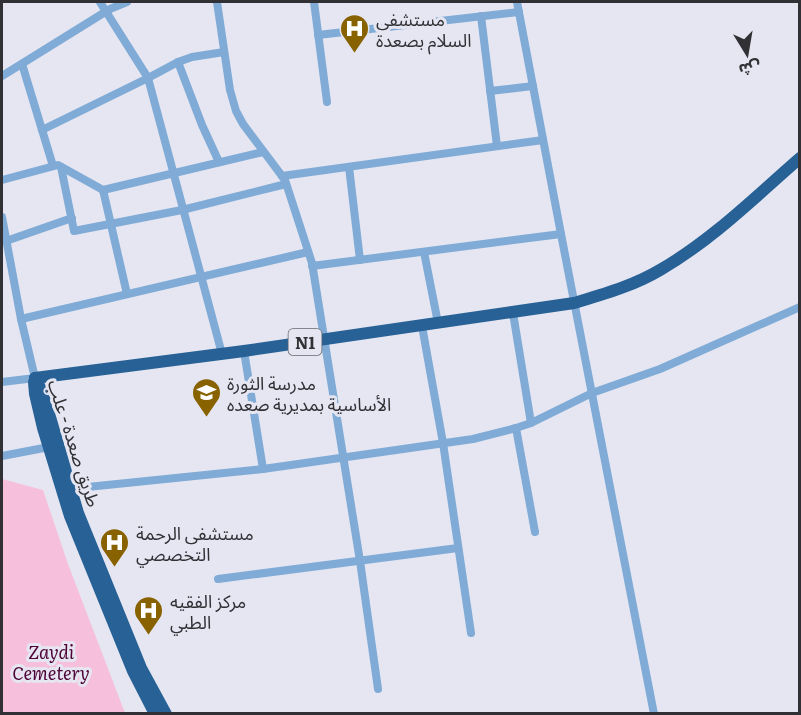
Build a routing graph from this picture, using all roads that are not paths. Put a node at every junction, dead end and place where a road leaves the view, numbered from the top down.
1 (100, 2) edge
2 (127, 2) edge
3 (217, 2) edge
4 (314, 2) edge
5 (517, 2) edge
6 (106, 12) junction
7 (519, 12) junction
8 (482, 16) junction
9 (318, 35) junction
10 (224, 52) junction
11 (178, 62) junction
12 (22, 64) junction
13 (2, 76) edge
14 (147, 78) junction
15 (533, 86) junction
16 (490, 91) junction
17 (327, 102) dead end
18 (42, 130) junction
19 (543, 140) junction
20 (497, 146) junction
21 (263, 152) junction
22 (800, 158) edge
23 (219, 162) junction
24 (57, 166) junction
25 (349, 167) junction
26 (173, 173) junction
27 (2, 180) edge
28 (284, 180) junction
29 (103, 190) junction
30 (182, 210) junction
31 (2, 217) edge
32 (72, 218) junction
33 (111, 224) junction
34 (3, 230) edge
35 (561, 234) junction
36 (6, 241) junction
37 (308, 252) junction
38 (424, 252) junction
39 (360, 260) junction
40 (312, 266) junction
41 (202, 277) junction
42 (127, 294) junction
43 (574, 303) junction
44 (800, 307) edge
45 (513, 313) junction
46 (21, 319) junction
47 (438, 323) junction
48 (422, 326) junction
49 (324, 339) junction
50 (244, 351) junction
51 (222, 354) junction
52 (35, 378) junction
53 (2, 382) edge
54 (592, 393) junction
55 (531, 423) junction
56 (516, 428) junction
57 (443, 443) junction
58 (49, 447) junction
59 (2, 456) edge
60 (344, 458) junction
61 (263, 469) junction
62 (66, 489) junction
63 (535, 532) dead end
64 (458, 548) junction
65 (360, 561) junction
66 (218, 579) dead end
67 (471, 633) dead end
68 (378, 689) dead end
69 (162, 713) edge
70 (654, 714) edge

1 - 6 street
2 - 6 street
3 - 10 street
4 - 9 street
5 - 7 street
6 - 12 street
6 - 14 street
7 - 8 street
7 - 15 street
8 - 9 street
8 - 16 street
9 - 17 street
10 - 11 street
10 - 21 street
11 - 14 street
11 - 23 street
12 - 13 street
12 - 18 street
14 - 18 street
14 - 26 street
15 - 16 street
15 - 19 street
16 - 20 street
18 - 24 street
19 - 20 street
19 - 35 street
20 - 25 street
21 - 23 street
21 - 28 street
22 - 43 highway, N1
23 - 26 street
24 - 27 street
24 - 29 street
24 - 32 street
25 - 28 street
25 - 39 street
26 - 29 street
26 - 30 street
28 - 30 street
28 - 37 street
29 - 33 street
30 - 33 street
30 - 41 street
31 - 34 street
32 - 33 street
32 - 36 street
33 - 42 street
34 - 36 street
35 - 38 street
35 - 43 street
36 - 46 street
37 - 40 street
37 - 41 street
38 - 39 street
38 - 47 street
39 - 40 street
40 - 49 street
41 - 42 street
41 - 51 street
42 - 46 street
43 - 45 highway, N1
43 - 54 street
44 - 54 street
45 - 47 highway, N1
45 - 55 street
46 - 52 street
47 - 48 highway, N1
48 - 49 highway, N1
48 - 57 street
49 - 50 highway, N1
49 - 60 street
50 - 51 highway, N1
50 - 61 street
51 - 52 highway, N1
52 - 53 street
52 - 58 highway, طريق صعدة - علب
52 - 62 highway, طريق صعدة - علب
54 - 55 street
54 - 70 street
55 - 56 street
56 - 57 street
56 - 63 street
57 - 60 street
57 - 64 street
58 - 59 street
58 - 62 highway, طريق صعدة - علب
60 - 61 street
60 - 65 street
61 - 62 street
62 - 69 highway, طريق صعدة - علب
64 - 65 street
64 - 67 street
65 - 66 street
65 - 68 street

